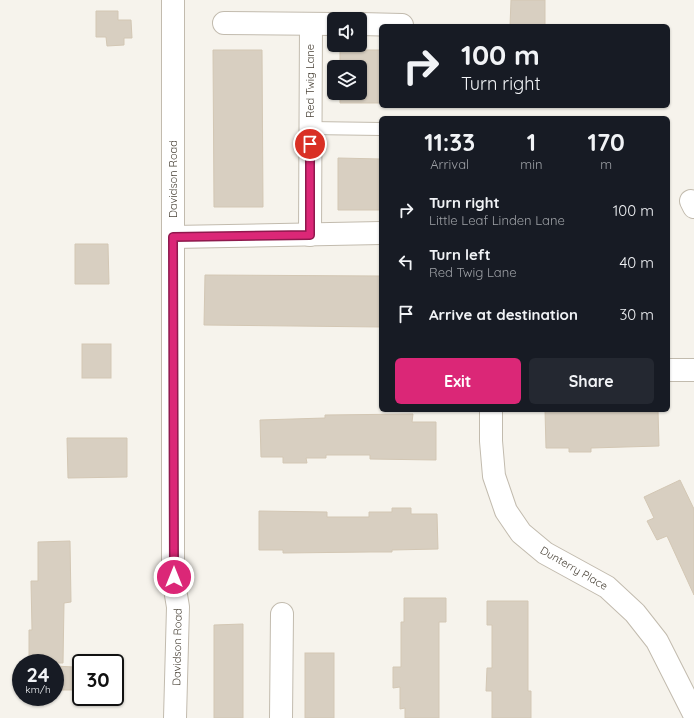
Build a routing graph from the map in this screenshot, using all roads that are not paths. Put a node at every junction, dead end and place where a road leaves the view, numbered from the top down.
1 (173, 0) edge
2 (224, 23) dead end
3 (311, 24) junction
4 (327, 24) edge
5 (367, 24) edge
6 (379, 24) edge
7 (310, 128) junction
8 (379, 129) edge
9 (379, 234) edge
10 (310, 235) junction
11 (173, 237) junction
12 (670, 370) edge
13 (694, 370) edge
14 (491, 412) edge
15 (282, 614) dead end
16 (694, 714) edge
17 (175, 718) edge
18 (280, 718) edge

1 - 11 street, Davidson Road
2 - 3 street
3 - 4 street
3 - 7 street, Red Twig Lane
5 - 6 street
7 - 8 lane
7 - 10 street, Red Twig Lane
9 - 10 street
10 - 11 street
11 - 17 street, Davidson Road
12 - 13 street
14 - 16 street, Dunterry Place
15 - 18 street

